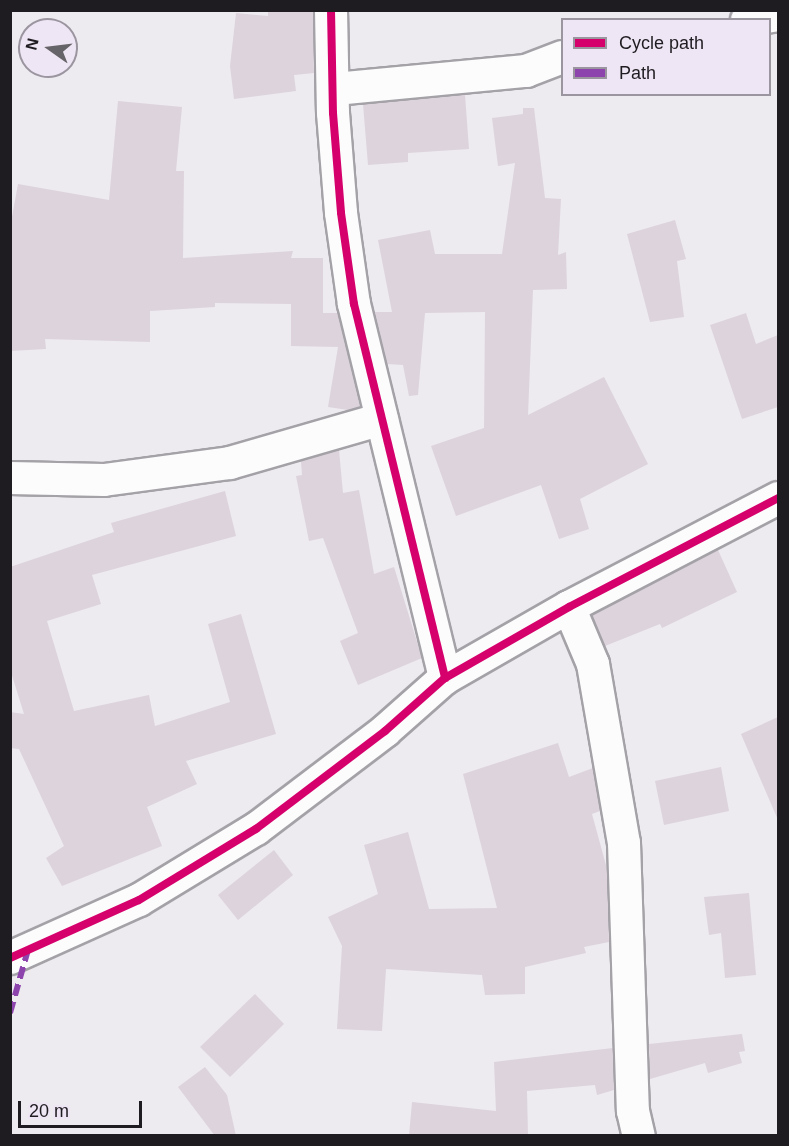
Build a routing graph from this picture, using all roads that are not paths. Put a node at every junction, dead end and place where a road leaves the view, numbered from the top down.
1 (331, 10) edge
2 (778, 15) edge
3 (759, 18) edge
4 (561, 57) edge
5 (335, 89) junction
6 (382, 419) junction
7 (10, 478) edge
8 (778, 498) edge
9 (569, 607) junction
10 (445, 678) junction
11 (10, 958) edge
12 (639, 1136) edge

1 - 5 street
2 - 3 street
4 - 5 street
5 - 6 street
6 - 7 street
6 - 10 street
8 - 9 street
9 - 10 street
9 - 12 street
10 - 11 street

